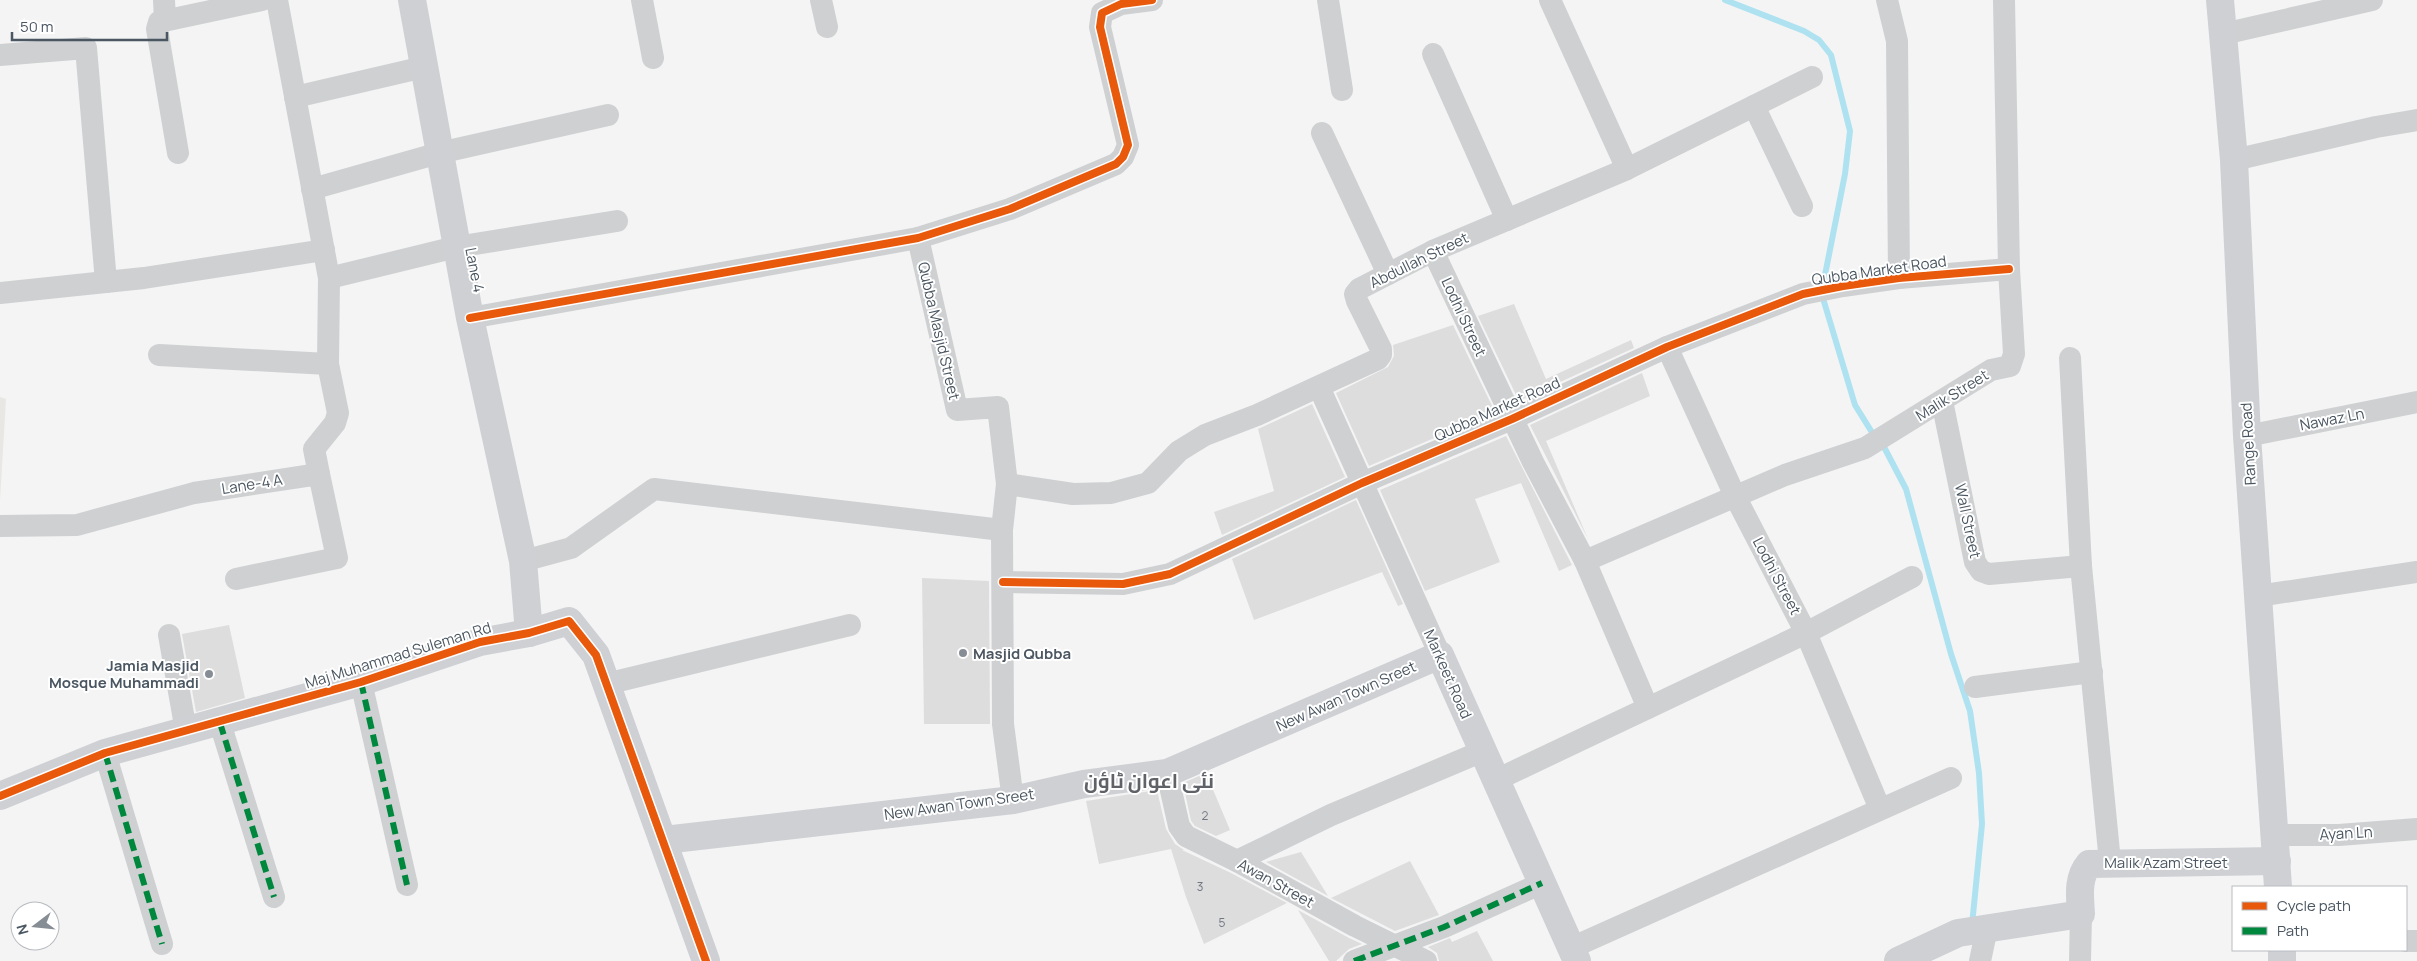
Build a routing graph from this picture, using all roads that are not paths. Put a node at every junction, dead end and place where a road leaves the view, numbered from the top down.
1 (262, 0) edge
2 (276, 0) edge
3 (412, 0) edge
4 (642, 0) edge
5 (821, 0) edge
6 (1152, 0) edge
7 (1328, 0) edge
8 (1550, 0) edge
9 (1887, 0) edge
10 (2004, 0) edge
11 (2220, 0) edge
12 (2372, 0) edge
13 (164, 10) edge
14 (827, 27) dead end
15 (2223, 34) junction
16 (1433, 54) dead end
17 (0, 55) edge
18 (653, 58) dead end
19 (424, 67) junction
20 (1812, 77) dead end
21 (1342, 90) dead end
22 (295, 97) junction
23 (1754, 106) junction
24 (608, 115) dead end
25 (2417, 120) edge
26 (1322, 134) dead end
27 (178, 153) dead end
28 (439, 153) junction
29 (2234, 160) junction
30 (1627, 169) junction
31 (312, 189) junction
32 (1802, 206) dead end
33 (1507, 220) junction
34 (617, 221) dead end
35 (918, 238) junction
36 (456, 246) junction
37 (324, 250) junction
38 (1433, 251) junction
39 (2009, 269) junction
40 (1388, 274) junction
41 (329, 278) junction
42 (1899, 278) junction
43 (106, 282) junction
44 (0, 293) edge
45 (470, 318) junction
46 (1667, 347) junction
47 (159, 356) dead end
48 (2070, 358) dead end
49 (328, 364) junction
50 (1319, 387) junction
51 (1942, 401) junction
52 (2417, 402) edge
53 (1512, 419) junction
54 (2247, 436) junction
55 (319, 474) junction
56 (1362, 483) junction
57 (1006, 484) junction
58 (1735, 496) junction
59 (0, 526) edge
60 (1002, 530) junction
61 (523, 561) junction
62 (1585, 561) junction
63 (2082, 566) junction
64 (2417, 572) edge
65 (1912, 577) dead end
66 (236, 579) dead end
67 (1003, 582) junction
68 (2258, 596) junction
69 (850, 624) dead end
70 (529, 633) junction
71 (1806, 633) junction
72 (169, 635) dead end
73 (1440, 655) junction
74 (2092, 672) junction
75 (361, 682) junction
76 (606, 684) junction
77 (1975, 687) dead end
78 (1648, 708) junction
79 (220, 723) junction
80 (186, 732) junction
81 (1483, 751) junction
82 (105, 753) junction
83 (1167, 773) junction
84 (1951, 778) dead end
85 (1496, 780) junction
86 (0, 796) edge
87 (1013, 800) junction
88 (1880, 809) junction
89 (2417, 829) edge
90 (2275, 835) junction
91 (664, 840) junction
92 (1237, 861) junction
93 (2110, 862) junction
94 (2278, 874) edge
95 (1542, 883) junction
96 (407, 884) dead end
97 (274, 897) dead end
98 (2081, 914) junction
99 (1975, 930) junction
100 (162, 944) dead end
101 (1393, 945) junction
102 (1574, 954) edge
103 (706, 961) edge
104 (1354, 961) edge
105 (1426, 961) edge
106 (1898, 961) edge
107 (1980, 961) edge
108 (2080, 961) edge

1 - 13 street
2 - 22 street
3 - 19 street, Lane 4
4 - 18 street
5 - 14 street
6 - 35 street
7 - 21 street
8 - 30 street
9 - 42 street
10 - 39 street, Malik Street
11 - 15 street, Range Road
12 - 15 street
13 - 27 street
15 - 29 street, Range Road
16 - 33 street
17 - 43 street
19 - 22 street
19 - 28 street, Lane 4
20 - 23 street, Abdullah Street
22 - 31 street
23 - 30 street, Abdullah Street
23 - 32 street
24 - 28 street
25 - 29 street
26 - 40 street
28 - 31 street
28 - 36 street, Lane 4
29 - 54 street, Range Road
30 - 33 street, Abdullah Street
31 - 37 street
33 - 38 street, Abdullah Street
34 - 36 street
35 - 45 street
35 - 57 street, Qubba Masjid Street
36 - 41 street
36 - 45 street, Lane 4
37 - 41 street
37 - 43 street
38 - 40 street, Abdullah Street
38 - 53 street, Lodhi Street
39 - 42 street, Qubba Market Road
39 - 51 street, Malik Street
40 - 50 street, Abdullah Street
41 - 49 street
42 - 46 street, Qubba Market Road
43 - 44 street
45 - 61 street, Lane 4
46 - 53 street, Qubba Market Road
46 - 58 street, Lodhi Street
47 - 49 street
48 - 63 street
49 - 55 street
50 - 56 street, Markeet Road
50 - 57 street, Abdullah Street
51 - 58 street, Malik Street
51 - 63 street, Wall Street
52 - 54 street, Nawaz Ln
53 - 56 street, Qubba Market Road
53 - 62 street, Lodhi Street
54 - 68 street, Range Road
55 - 59 street, Lane-4 A
55 - 66 street
56 - 67 street, Qubba Market Road
56 - 73 street, Markeet Road
57 - 60 street, Qubba Masjid Street
58 - 62 street, Malik Street
58 - 71 street, Lodhi Street
60 - 61 street
60 - 67 street, Qubba Masjid Street
61 - 70 street, Lane 4
62 - 78 street, Lodhi Street
63 - 74 street
64 - 68 street
65 - 71 street
67 - 87 street, Qubba Masjid Street
68 - 90 street, Range Road
69 - 76 street
70 - 75 street, Maj Muhammad Suleman Rd
70 - 76 street, Maj Muhammad Suleman Rd
71 - 78 street
71 - 88 street, Lodhi Street
72 - 80 street
73 - 81 street, Markeet Road
73 - 83 street, New Awan Town Sreet
74 - 77 street
74 - 93 street
75 - 79 street, Maj Muhammad Suleman Rd
75 - 96 street
76 - 91 street, Maj Muhammad Suleman Rd
78 - 85 street
79 - 80 street, Maj Muhammad Suleman Rd
79 - 97 street
80 - 82 street, Maj Muhammad Suleman Rd
81 - 85 street, Markeet Road
81 - 92 street
82 - 86 street, Maj Muhammad Suleman Rd
82 - 100 street
83 - 87 street, New Awan Town Sreet
83 - 92 street, Awan Street
84 - 88 street
85 - 95 street, Markeet Road
87 - 91 street, New Awan Town Sreet
88 - 102 street
89 - 90 street, Ayan Ln
90 - 94 street, Range Road
91 - 103 street, Maj Muhammad Suleman Rd
92 - 101 street, Awan Street
93 - 94 street, Malik Azam Street
93 - 98 street, Malik Azam Street
95 - 101 street
95 - 102 street, Markeet Road
98 - 99 street
98 - 108 street
99 - 106 street
99 - 107 street
101 - 104 street
101 - 105 street, Awan Street

